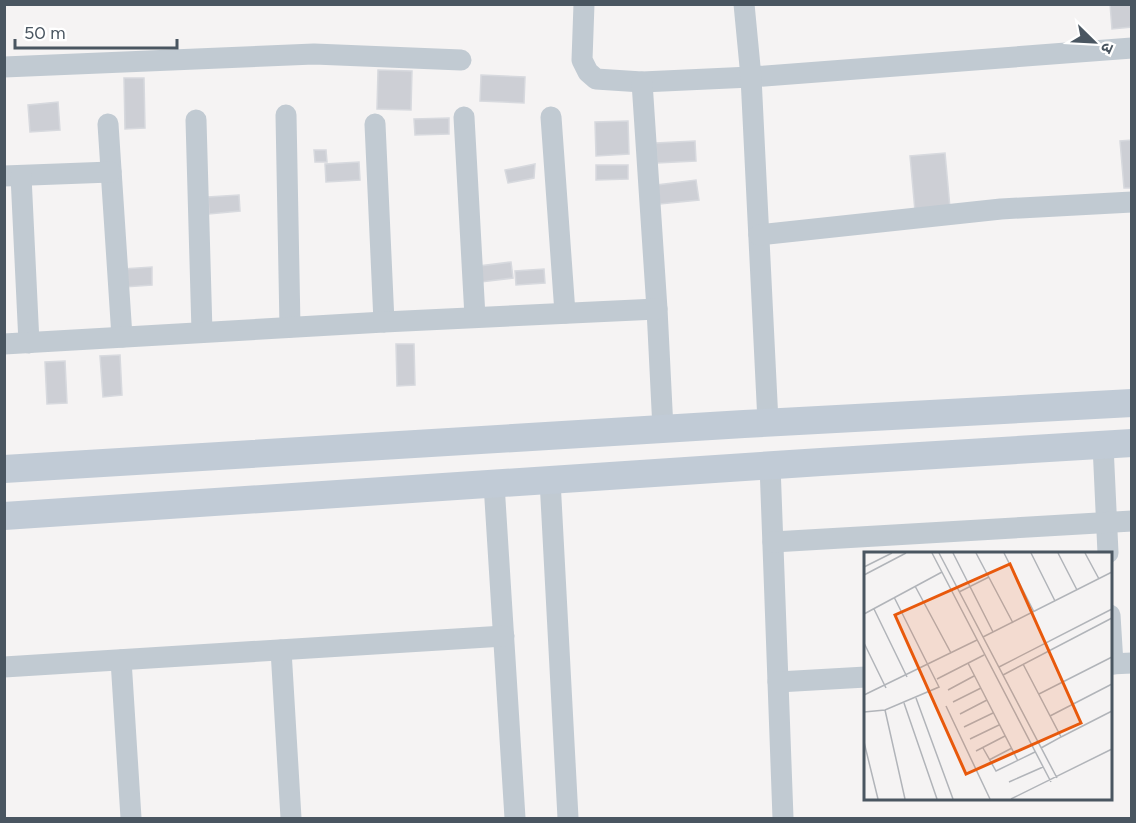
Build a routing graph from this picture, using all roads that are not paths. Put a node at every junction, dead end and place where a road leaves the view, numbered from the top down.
1 (584, 4) edge
2 (744, 4) edge
3 (1131, 48) edge
4 (461, 60) dead end
5 (4, 67) edge
6 (751, 77) junction
7 (642, 82) junction
8 (286, 115) dead end
9 (464, 117) dead end
10 (551, 117) dead end
11 (196, 120) dead end
12 (375, 123) dead end
13 (108, 124) dead end
14 (111, 172) junction
15 (13, 176) edge
16 (1131, 202) edge
17 (759, 235) junction
18 (657, 309) junction
19 (565, 313) junction
20 (475, 317) junction
21 (384, 322) junction
22 (290, 327) junction
23 (202, 332) junction
24 (122, 337) junction
25 (29, 343) junction
26 (4, 344) edge
27 (1131, 403) edge
28 (768, 422) junction
29 (663, 429) junction
30 (1131, 443) edge
31 (1102, 445) junction
32 (770, 465) junction
33 (4, 469) edge
34 (550, 480) junction
35 (494, 484) junction
36 (4, 516) edge
37 (1131, 521) edge
38 (1106, 522) junction
39 (773, 542) junction
40 (1108, 552) edge
41 (1112, 627) edge
42 (504, 636) junction
43 (281, 650) junction
44 (121, 660) junction
45 (1118, 664) edge
46 (4, 667) edge
47 (864, 677) edge
48 (778, 682) junction
49 (131, 819) edge
50 (291, 819) edge
51 (515, 819) edge
52 (568, 819) edge
53 (783, 819) edge

1 - 7 street
2 - 6 street
3 - 6 street
4 - 5 street
6 - 7 street
6 - 17 street
7 - 18 street
8 - 22 street
9 - 20 street
10 - 19 street
11 - 23 street
12 - 21 street
13 - 14 street
14 - 15 street
14 - 24 street
15 - 25 street
16 - 17 street
17 - 28 street
18 - 19 street
18 - 29 street
19 - 20 street
20 - 21 street
21 - 22 street
22 - 23 street
23 - 24 street
24 - 25 street
25 - 26 street
27 - 28 street
28 - 29 street
29 - 33 street
30 - 31 street
31 - 32 street
31 - 38 street
32 - 34 street
32 - 39 street
34 - 35 street
34 - 52 street
35 - 36 street
35 - 42 street
37 - 38 street
38 - 39 street
38 - 40 street
39 - 48 street
41 - 45 street
42 - 43 street
42 - 51 street
43 - 44 street
43 - 50 street
44 - 46 street
44 - 49 street
47 - 48 street
48 - 53 street

